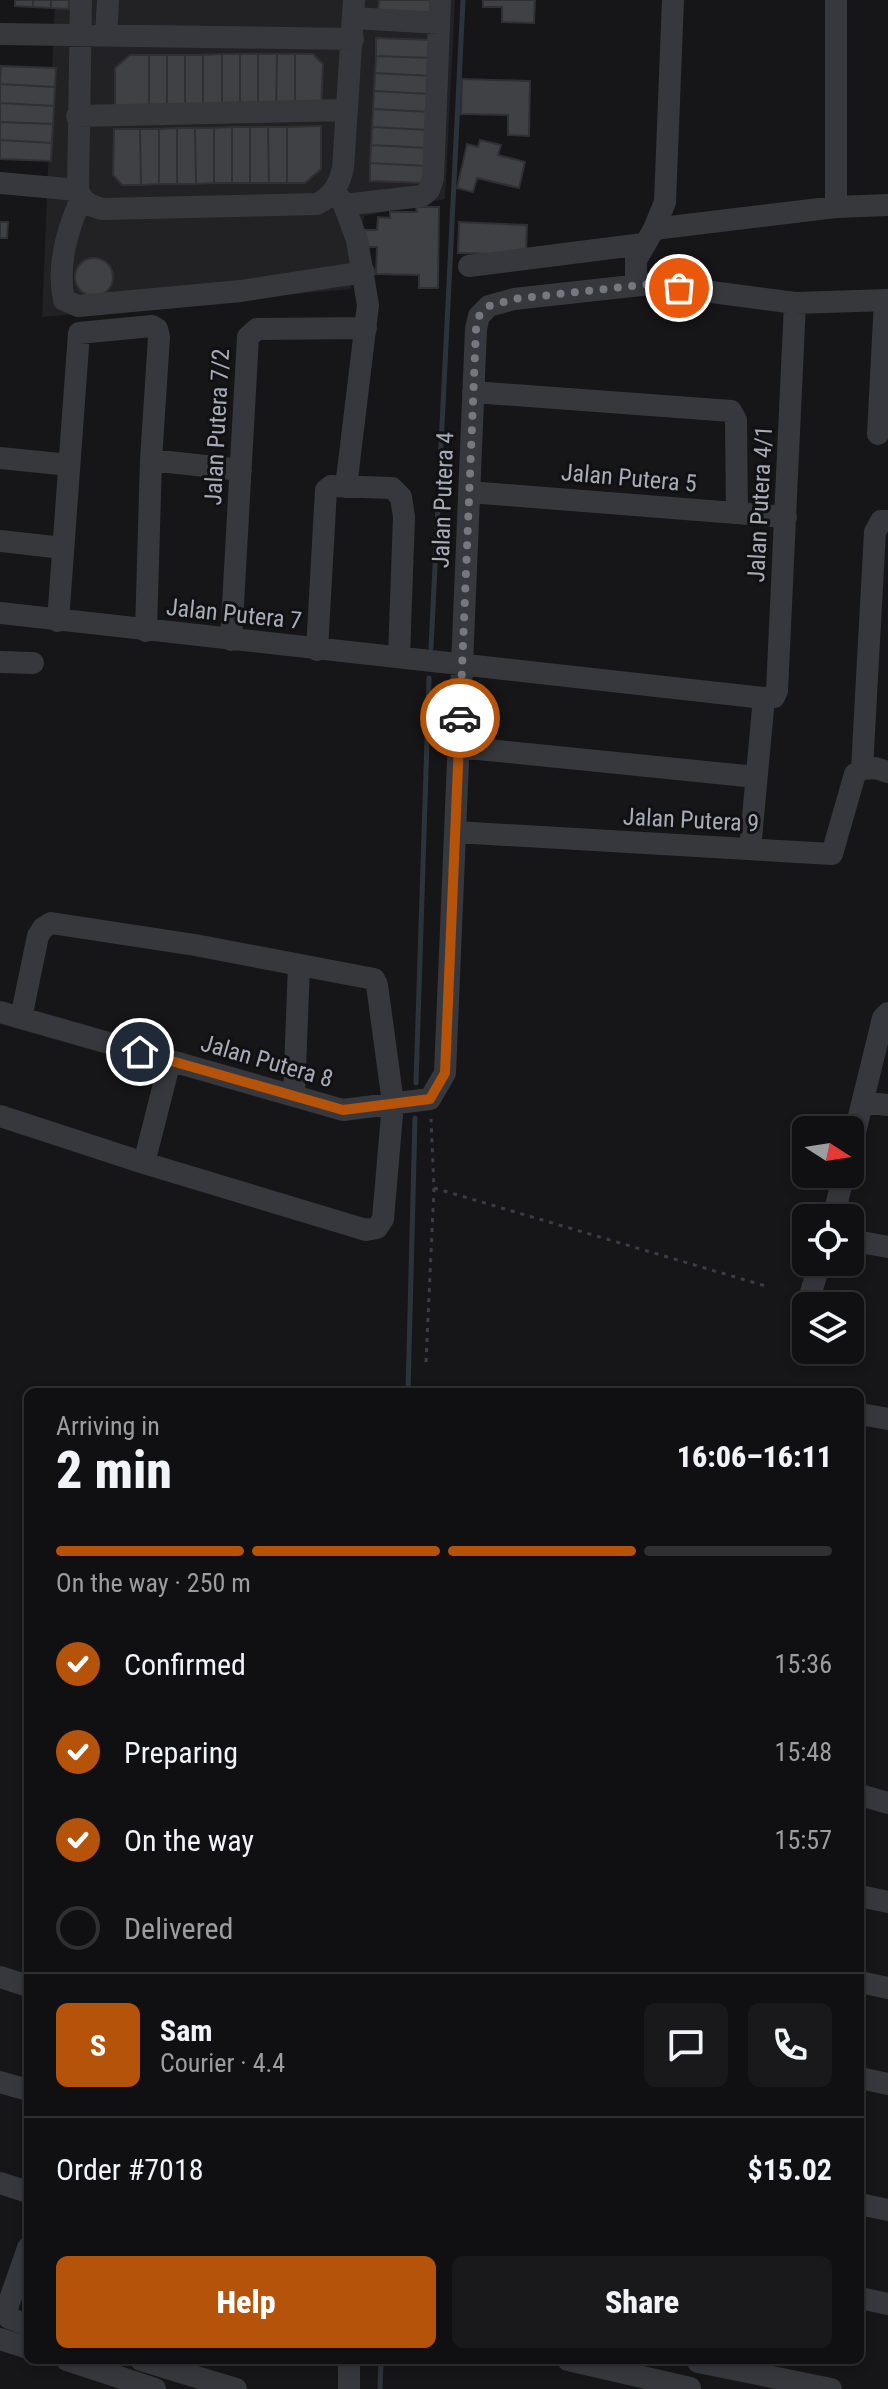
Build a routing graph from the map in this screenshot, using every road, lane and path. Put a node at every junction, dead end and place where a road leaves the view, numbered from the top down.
1 (81, 0) edge
2 (108, 0) edge
3 (440, 0) edge
4 (673, 0) edge
5 (836, 0) edge
6 (353, 19) edge
7 (439, 23) junction
8 (0, 34) edge
9 (80, 35) junction
10 (106, 35) junction
11 (347, 110) junction
12 (77, 116) junction
13 (0, 183) edge
14 (80, 195) junction
15 (339, 198) junction
16 (888, 205) edge
17 (836, 207) junction
18 (649, 237) junction
19 (469, 266) dead end
20 (364, 272) junction
21 (636, 285) junction
22 (886, 300) edge
23 (795, 303) junction
24 (366, 328) junction
25 (473, 392) junction
26 (878, 434) dead end
27 (0, 458) edge
28 (151, 460) junction
29 (69, 465) junction
30 (241, 470) junction
31 (346, 487) junction
32 (469, 492) junction
33 (737, 513) junction
34 (786, 517) junction
35 (888, 521) edge
36 (0, 541) edge
37 (63, 548) junction
38 (0, 613) edge
39 (58, 621) junction
40 (146, 631) junction
41 (231, 640) junction
42 (317, 650) junction
43 (399, 656) junction
44 (0, 662) edge
45 (33, 663) dead end
46 (462, 663) junction
47 (764, 698) junction
48 (458, 747) junction
49 (862, 769) junction
50 (888, 772) edge
51 (756, 777) junction
52 (455, 832) junction
53 (750, 849) junction
54 (299, 965) junction
55 (888, 1013) edge
56 (10, 1015) edge
57 (170, 1061) junction
58 (294, 1096) junction
59 (430, 1099) junction
60 (864, 1102) junction
61 (393, 1103) junction
62 (888, 1105) edge
63 (0, 1116) edge
64 (860, 1116) edge
65 (144, 1163) junction
66 (434, 1188) junction
67 (864, 1243) edge
68 (888, 1247) edge
69 (769, 1287) dead end
70 (426, 1362) dead end
71 (864, 1415) edge
72 (888, 1419) edge
73 (864, 1796) edge
74 (888, 1803) edge
75 (864, 1897) edge
76 (888, 1902) edge
77 (0, 1977) edge
78 (864, 1983) edge
79 (24, 1985) edge
80 (888, 1988) edge
81 (864, 2079) edge
82 (0, 2082) edge
83 (888, 2084) edge
84 (24, 2089) edge
85 (0, 2183) edge
86 (24, 2191) edge
87 (864, 2205) edge
88 (888, 2210) edge
89 (24, 2259) edge
90 (864, 2299) edge
91 (888, 2304) edge
92 (24, 2324) edge
93 (0, 2339) edge
94 (24, 2347) edge
95 (80, 2364) edge
96 (154, 2364) edge
97 (349, 2364) edge
98 (585, 2364) edge
99 (697, 2364) edge
100 (712, 2364) edge
101 (155, 2388) edge
102 (236, 2389) edge
103 (349, 2389) edge
104 (690, 2389) edge
105 (831, 2389) edge

1 - 9 street
2 - 10 street
3 - 7 street
4 - 18 street
5 - 17 street
6 - 7 street
6 - 10 street
6 - 11 street
7 - 15 street
8 - 9 street
9 - 10 street
9 - 12 street
11 - 12 street
11 - 15 street
12 - 14 street
13 - 14 street
14 - 15 street
14 - 20 street
15 - 20 street
16 - 17 street
17 - 18 street
18 - 19 street
18 - 21 street
20 - 24 street
21 - 23 street, Jalan Putera 4
21 - 25 street, Jalan Putera 4
22 - 23 street, Jalan Putera 4
22 - 26 street
23 - 34 street, Jalan Putera 4/1
24 - 30 street, Jalan Putera 7/2
24 - 31 street
25 - 32 street, Jalan Putera 4
25 - 33 street
27 - 29 street
28 - 29 street
28 - 30 street
28 - 40 street
29 - 37 street
30 - 41 street, Jalan Putera 7/2
31 - 42 street
31 - 43 street
32 - 33 street, Jalan Putera 5
32 - 46 street, Jalan Putera 4
33 - 34 street, Jalan Putera 5
34 - 47 street, Jalan Putera 4/1
35 - 49 street
36 - 37 street
37 - 39 street
38 - 39 street, Jalan Putera 7
39 - 40 street, Jalan Putera 7
40 - 41 street, Jalan Putera 7
41 - 42 street, Jalan Putera 7
42 - 43 street, Jalan Putera 7
43 - 46 street, Jalan Putera 7
44 - 45 street
46 - 47 street, Jalan Putera 7
46 - 48 street, Jalan Putera 4
47 - 51 street
48 - 51 street
48 - 52 street, Jalan Putera 4
49 - 50 street
49 - 53 street, Jalan Putera 9
51 - 53 street
52 - 53 street, Jalan Putera 9
52 - 59 street, Jalan Putera 4
54 - 56 street
54 - 58 street
54 - 61 street
55 - 60 street
56 - 57 street, Jalan Putera 8
57 - 58 street, Jalan Putera 8
57 - 65 street
58 - 61 street, Jalan Putera 8
59 - 61 street, Jalan Putera 8
59 - 66 path
60 - 62 street
60 - 64 street
61 - 65 street
63 - 65 street
66 - 69 path
66 - 70 path
67 - 68 street
71 - 72 street
73 - 74 street
75 - 76 street
77 - 79 street
78 - 80 street
81 - 83 street
82 - 84 street
85 - 86 street
87 - 88 street
89 - 92 street
90 - 91 street
93 - 94 street
95 - 101 street
96 - 102 street
97 - 103 street
98 - 104 street
99 - 104 street
100 - 105 street

